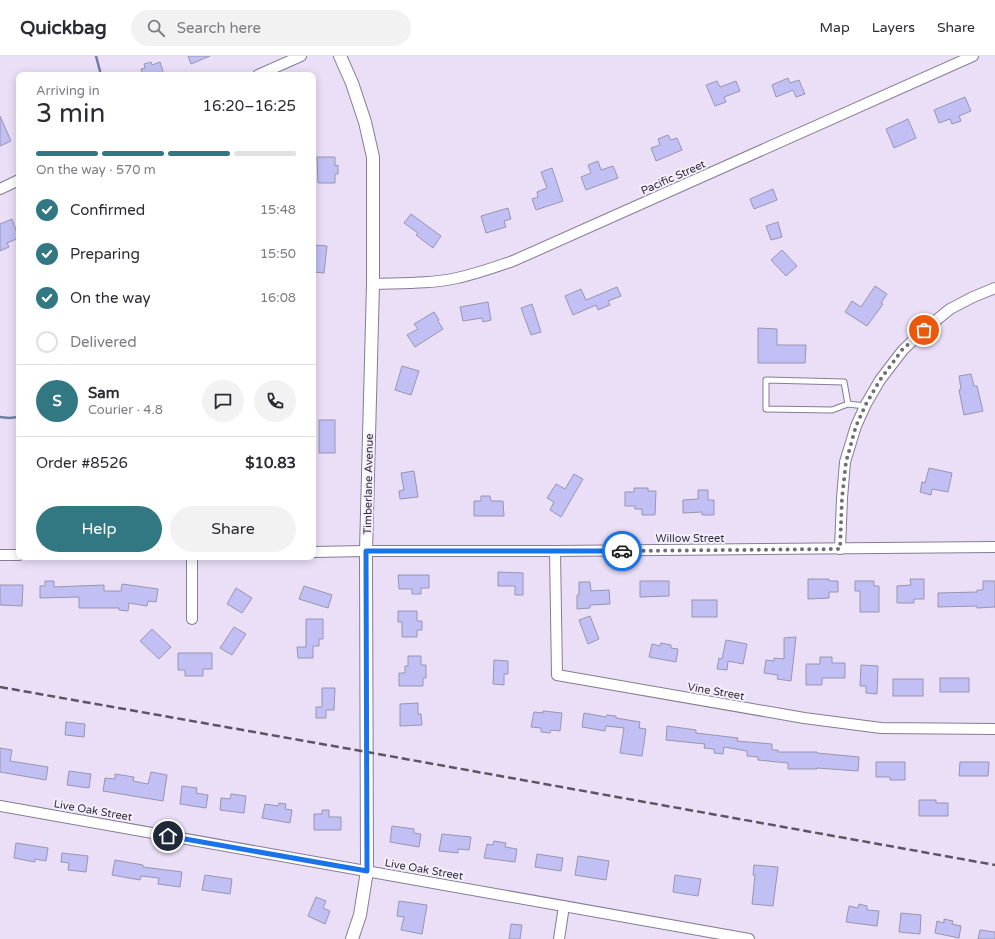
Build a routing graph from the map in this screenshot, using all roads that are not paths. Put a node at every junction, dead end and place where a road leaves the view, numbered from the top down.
1 (301, 56) edge
2 (340, 56) edge
3 (973, 56) edge
4 (265, 72) edge
5 (16, 181) edge
6 (0, 189) edge
7 (373, 284) junction
8 (995, 288) edge
9 (848, 404) junction
10 (865, 406) junction
11 (995, 547) edge
12 (840, 549) junction
13 (366, 551) junction
14 (555, 551) junction
15 (316, 552) edge
16 (0, 555) edge
17 (16, 555) edge
18 (192, 560) edge
19 (192, 619) dead end
20 (995, 728) edge
21 (0, 806) edge
22 (367, 871) junction
23 (564, 906) junction
24 (352, 939) edge
25 (559, 939) edge
26 (749, 939) edge

1 - 4 street
2 - 7 street, Timberlane Avenue
3 - 7 street, Pacific Street
5 - 6 street
7 - 13 street, Timberlane Avenue
8 - 10 street
9 - 9 lane
9 - 10 lane
10 - 12 street
11 - 12 street, Willow Street
12 - 14 street, Willow Street
13 - 14 street, Willow Street
13 - 15 street, Willow Street
13 - 22 street, Timberlane Avenue
14 - 20 street, Vine Street
16 - 17 street
18 - 19 street
21 - 22 street, Live Oak Street
22 - 23 street, Live Oak Street
22 - 24 street, Timberlane Avenue
23 - 25 street
23 - 26 street, Live Oak Street

